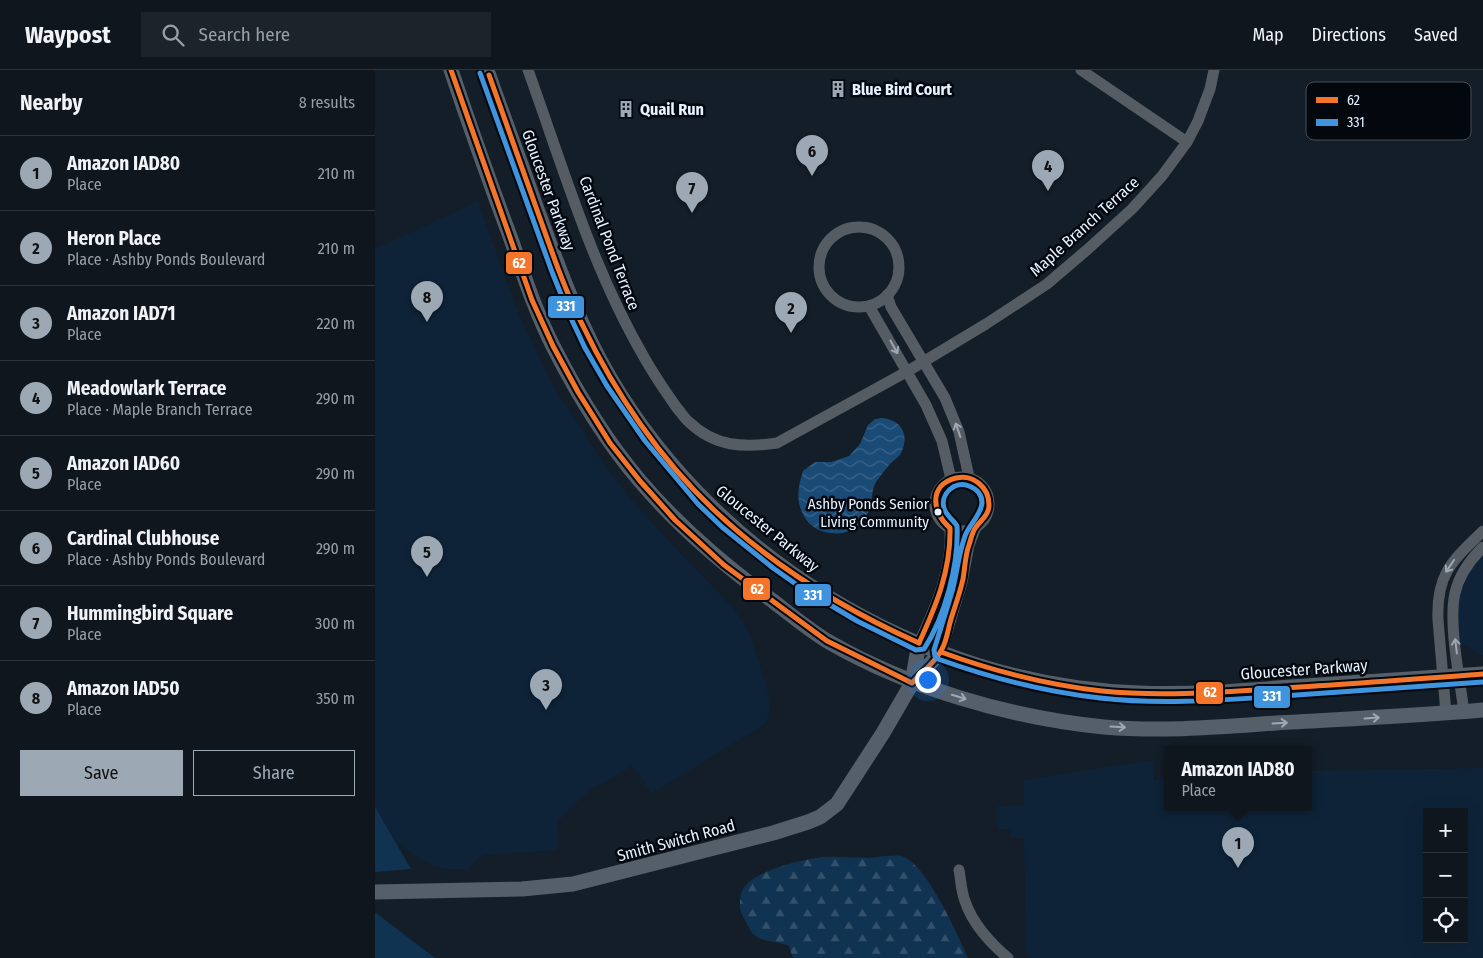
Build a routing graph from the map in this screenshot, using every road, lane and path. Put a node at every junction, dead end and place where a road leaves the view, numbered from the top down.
1 (451, 70) edge
2 (487, 70) edge
3 (529, 70) edge
4 (1081, 70) edge
5 (1214, 70) edge
6 (1187, 142) junction
7 (887, 295) junction
8 (869, 306) junction
9 (925, 362) junction
10 (908, 372) junction
11 (969, 477) junction
12 (951, 479) junction
13 (976, 527) junction
14 (950, 528) junction
15 (1483, 531) edge
16 (1483, 547) edge
17 (919, 643) junction
18 (941, 652) junction
19 (1483, 674) edge
20 (1460, 676) junction
21 (1443, 677) junction
22 (912, 682) junction
23 (1483, 710) edge
24 (1464, 712) junction
25 (1447, 713) junction
26 (959, 870) dead end
27 (375, 892) edge
28 (1008, 958) edge

1 - 22 main road
2 - 17 main road, Gloucester Parkway
3 - 10 street, Cardinal Pond Terrace
4 - 6 street
5 - 6 street, Maple Branch Terrace
6 - 9 street, Maple Branch Terrace
7 - 8 street
7 - 8 street
7 - 9 street
8 -> 10 street
9 - 10 street, Cardinal Pond Terrace
11 -> 9 street
10 - 12 street
11 - 12 street
11 - 13 street
12 - 14 street
13 - 14 street
13 - 18 street
14 - 17 street
15 -> 21 street
20 -> 16 street
17 - 18 main road, Gloucester Parkway
17 - 22 main road, Smith Switch Road
18 - 21 main road, Gloucester Parkway
18 - 22 main road, Smith Switch Road
19 - 20 main road, Gloucester Parkway
20 - 21 main road, Gloucester Parkway
20 - 24 street
21 - 25 street
22 -> 25 main road
22 - 27 main road, Smith Switch Road
23 - 24 main road
24 - 25 main road
26 - 28 street

